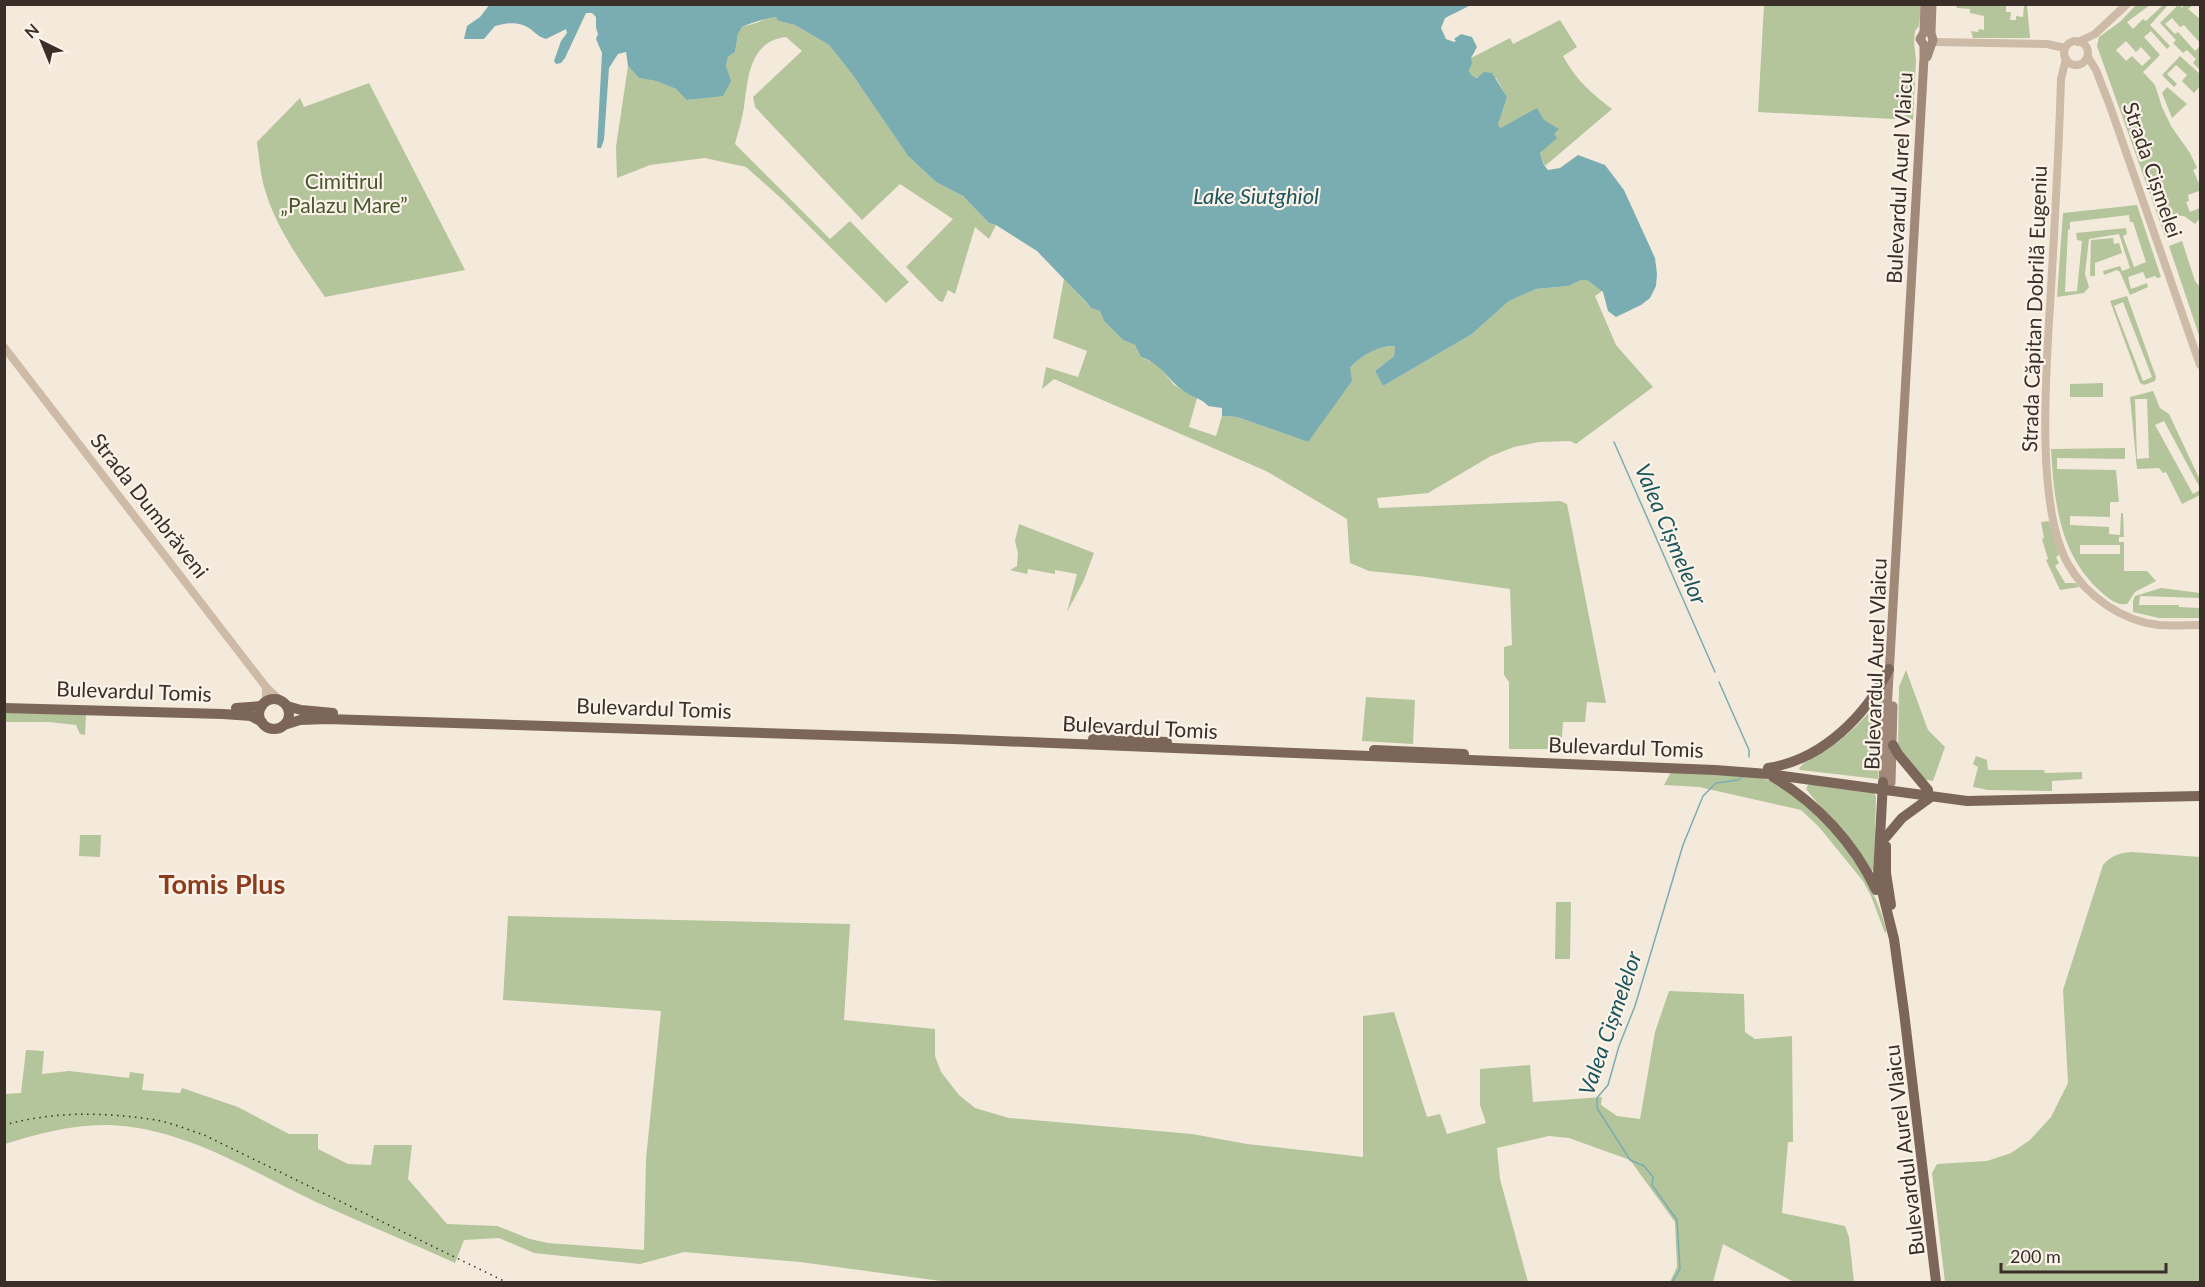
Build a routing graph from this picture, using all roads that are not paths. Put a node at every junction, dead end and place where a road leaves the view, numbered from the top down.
1 (1925, 4) edge
2 (1932, 4) edge
3 (2127, 4) edge
4 (2095, 34) junction
5 (1929, 38) junction
6 (2078, 42) junction
7 (2065, 48) junction
8 (2088, 54) junction
9 (2066, 59) junction
10 (2075, 63) junction
11 (2062, 77) junction
12 (4, 347) edge
13 (2200, 365) edge
14 (2200, 625) edge
15 (1889, 669) junction
16 (266, 687) junction
17 (4, 703) edge
18 (284, 703) junction
19 (264, 704) junction
20 (4, 708) edge
21 (262, 722) junction
22 (284, 725) junction
23 (1088, 742) junction
24 (1893, 745) junction
25 (1768, 771) junction
26 (1887, 786) junction
27 (1929, 793) junction
28 (2200, 796) edge
29 (1886, 837) junction
30 (1890, 923) junction
31 (1938, 1282) edge

1 - 5 main road, Bulevardul Aurel Vlaicu
2 - 5 main road, Bulevardul Aurel Vlaicu
3 - 4 street
4 - 6 street
4 - 8 street
5 - 7 street
5 - 15 main road, Bulevardul Aurel Vlaicu
5 - 24 main road, Bulevardul Aurel Vlaicu
6 - 7 street
6 - 8 street
7 - 9 street
8 - 10 street
8 - 13 street, Strada Cișmelei
9 - 10 street
9 - 11 street, Strada Căpitan Dobrilă Eugeniu
10 - 11 street
11 - 14 street, Strada Căpitan Dobrilă Eugeniu
12 - 16 street, Strada Dumbrăveni
15 - 25 main road
15 - 26 main road, Bulevardul Aurel Vlaicu
16 - 18 street, Strada Dumbrăveni
16 - 19 street
17 - 19 main road, Bulevardul Tomis
18 - 19 main road
18 - 22 main road
18 - 23 main road, Bulevardul Tomis
19 - 21 main road
20 - 21 main road, Bulevardul Tomis
21 - 22 main road
22 - 23 main road, Bulevardul Tomis
23 - 25 main road, Bulevardul Tomis
24 - 26 main road, Bulevardul Aurel Vlaicu
24 - 27 main road
25 - 26 main road, Bulevardul Tomis
25 - 30 main road
26 - 27 main road, Bulevardul Tomis
26 - 29 main road, Bulevardul Aurel Vlaicu
26 - 30 main road, Bulevardul Aurel Vlaicu
27 - 28 main road, Bulevardul Tomis
27 - 29 main road
29 - 31 main road, Bulevardul Aurel Vlaicu
30 - 31 main road, Bulevardul Aurel Vlaicu

